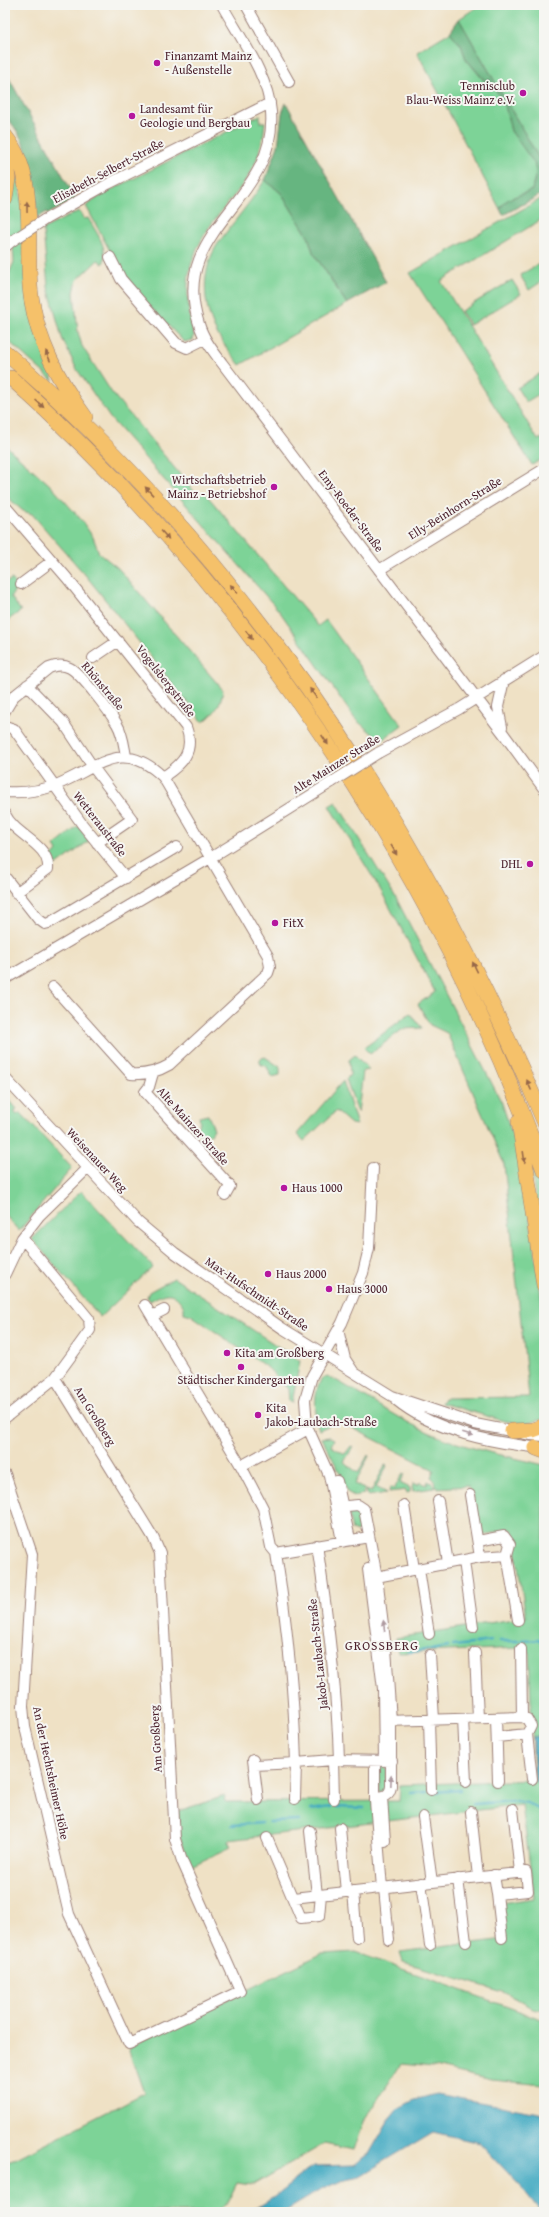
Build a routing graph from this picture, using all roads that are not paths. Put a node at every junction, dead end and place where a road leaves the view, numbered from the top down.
1 (222, 5) edge
2 (246, 5) edge
3 (289, 82) dead end
4 (270, 103) junction
5 (5, 136) edge
6 (5, 156) edge
7 (5, 199) edge
8 (9, 244) edge
9 (110, 256) dead end
10 (205, 339) junction
11 (5, 352) edge
12 (11, 378) dead end
13 (107, 447) junction
14 (544, 469) edge
15 (5, 506) edge
16 (52, 561) junction
17 (379, 570) junction
18 (21, 584) dead end
19 (118, 641) junction
20 (544, 656) edge
21 (93, 658) dead end
22 (504, 680) junction
23 (27, 685) junction
24 (477, 698) junction
25 (5, 711) edge
26 (5, 726) edge
27 (503, 733) junction
28 (126, 756) junction
29 (93, 767) junction
30 (163, 777) junction
31 (55, 786) junction
32 (544, 789) edge
33 (5, 792) edge
34 (5, 814) edge
35 (97, 843) junction
36 (177, 847) dead end
37 (212, 857) junction
38 (5, 877) edge
39 (126, 878) junction
40 (16, 893) junction
41 (5, 979) edge
42 (52, 986) dead end
43 (152, 1073) junction
44 (5, 1078) edge
45 (513, 1090) junction
46 (544, 1121) edge
47 (373, 1168) dead end
48 (87, 1169) junction
49 (544, 1170) edge
50 (225, 1195) dead end
51 (22, 1238) junction
52 (175, 1253) joint
53 (5, 1274) edge
54 (544, 1285) edge
55 (145, 1305) dead end
56 (164, 1310) dead end
57 (152, 1316) junction
58 (338, 1330) junction
59 (325, 1355) junction
60 (358, 1377) junction
61 (55, 1378) junction
62 (392, 1396) junction
63 (5, 1418) edge
64 (544, 1426) edge
65 (512, 1431) junction
66 (310, 1433) junction
67 (542, 1446) edge
68 (241, 1466) junction
69 (5, 1474) edge
70 (470, 1495) dead end
71 (438, 1501) dead end
72 (404, 1504) dead end
73 (340, 1507) junction
74 (366, 1537) junction
75 (346, 1540) junction
76 (478, 1541) junction
77 (317, 1545) junction
78 (276, 1553) junction
79 (507, 1554) junction
80 (480, 1557) junction
81 (464, 1561) junction
82 (448, 1563) junction
83 (416, 1569) junction
84 (373, 1578) junction
85 (518, 1620) dead end
86 (473, 1627) dead end
87 (429, 1634) dead end
88 (521, 1649) dead end
89 (475, 1653) dead end
90 (430, 1655) dead end
91 (522, 1716) junction
92 (478, 1718) junction
93 (496, 1718) junction
94 (463, 1719) junction
95 (432, 1720) junction
96 (388, 1721) junction
97 (527, 1734) junction
98 (497, 1737) junction
99 (336, 1760) junction
100 (384, 1761) junction
101 (296, 1763) junction
102 (532, 1779) dead end
103 (498, 1781) dead end
104 (466, 1782) dead end
105 (431, 1790) dead end
106 (378, 1797) junction
107 (295, 1799) dead end
108 (334, 1799) dead end
109 (258, 1800) dead end
110 (513, 1809) dead end
111 (471, 1812) dead end
112 (423, 1818) dead end
113 (340, 1828) dead end
114 (310, 1831) dead end
115 (267, 1838) dead end
116 (520, 1872) junction
117 (494, 1875) junction
118 (478, 1877) junction
119 (458, 1879) junction
120 (432, 1882) junction
121 (421, 1883) junction
122 (385, 1887) junction
123 (349, 1891) junction
124 (497, 1894) junction
125 (319, 1895) junction
126 (293, 1898) junction
127 (358, 1938) dead end
128 (502, 1938) dead end
129 (389, 1940) dead end
130 (466, 1942) dead end
131 (430, 1945) dead end
132 (129, 2044) joint

1 - 4 street, Emy-Roeder-Straße
2 - 3 street
4 - 8 street, Elisabeth-Selbert-Straße, bridge
4 - 10 street, Emy-Roeder-Straße
13 -> 5 highway
6 - 7 highway
9 - 10 street
10 - 17 street, Emy-Roeder-Straße
11 - 13 highway
12 -> 45 highway
46 -> 13 highway
14 - 17 street, Elly-Beinhorn-Straße
15 - 16 street, Vogelsbergstraße
16 - 18 street
16 - 19 street, Vogelsbergstraße
17 - 24 street, Emy-Roeder-Straße
19 - 21 street
19 - 30 street, Vogelsbergstraße
20 - 22 street, Alte Mainzer Straße
22 - 24 street, Alte Mainzer Straße
22 - 27 street
23 - 25 street, Rhönstraße
23 - 28 street, Rhönstraße
23 - 29 street
24 - 27 street, Emy-Roeder-Straße
24 - 37 street, Alte Mainzer Straße, bridge
26 - 31 street
27 - 32 street, Emy-Roeder-Straße
28 - 29 street
28 - 30 street
29 - 31 street
29 - 35 street
30 - 37 street
31 - 33 street
31 - 35 street, Wetteraustraße
34 - 40 street
35 - 39 street, Wetteraustraße
36 - 39 street
37 - 41 street, Alte Mainzer Straße
37 - 43 street, Alte Mainzer Straße
38 - 40 street
39 - 40 street
42 - 43 street, Alte Mainzer Straße
43 - 50 street, Alte Mainzer Straße
44 - 48 street, Weisenauer Weg
45 - 49 highway
45 -> 54 highway
47 - 58 street
48 - 51 street
48 - 52 street, Weisenauer Weg
51 - 53 street
51 - 61 street
52 - 59 street, Max-Hufschmidt-Straße
55 - 57 street
56 - 57 street
57 - 68 street
58 - 59 street
58 - 60 street, Max-Hufschmidt-Straße
59 - 60 street, Max-Hufschmidt-Straße
59 - 66 street
60 - 62 street, Max-Hufschmidt-Straße
61 - 63 street
61 - 132 street, Am Großberg
62 - 65 street, Max-Hufschmidt-Straße
62 -> 67 street, Max-Hufschmidt-Straße
64 - 65 highway
65 - 67 street, Max-Hufschmidt-Straße
66 - 68 street
66 - 73 street
68 - 78 street
69 - 132 street, An der Hechtsheimer Höhe
70 - 76 street
71 - 82 street
72 - 83 street
73 - 74 street
73 - 75 street
74 - 75 street
74 - 84 street
75 - 77 street
76 - 79 street
76 - 80 street
77 - 78 street
77 - 99 street, Jakob-Laubach-Straße
78 - 101 street
79 - 80 street
79 - 85 street
80 - 81 street
81 - 82 street
81 - 86 street
82 - 83 street
83 - 84 street
83 - 87 street
84 - 96 street
88 - 91 street
89 - 92 street
90 - 95 street
91 - 93 street
91 - 97 street
92 - 93 street
92 - 94 street
93 - 98 street
94 - 95 street
94 - 104 street
95 - 96 street
95 - 105 street
96 - 100 street
97 - 98 street
97 - 102 street
98 - 103 street
99 - 100 street
99 - 101 street
99 - 108 street, Jakob-Laubach-Straße
100 - 106 street
106 -> 100 street
101 - 107 street
101 - 109 street
106 - 122 street
110 - 116 street
111 - 118 street
112 - 120 street
113 - 123 street
114 - 125 street
115 - 126 street
116 - 117 street
116 - 124 street
117 - 118 street
117 - 124 street
118 - 119 street
119 - 120 street
119 - 130 street
120 - 121 street
121 - 122 street
121 - 131 street
122 - 123 street
122 - 129 street
123 - 125 street
123 - 127 street
124 - 128 street
125 - 126 street
125 - 126 street

